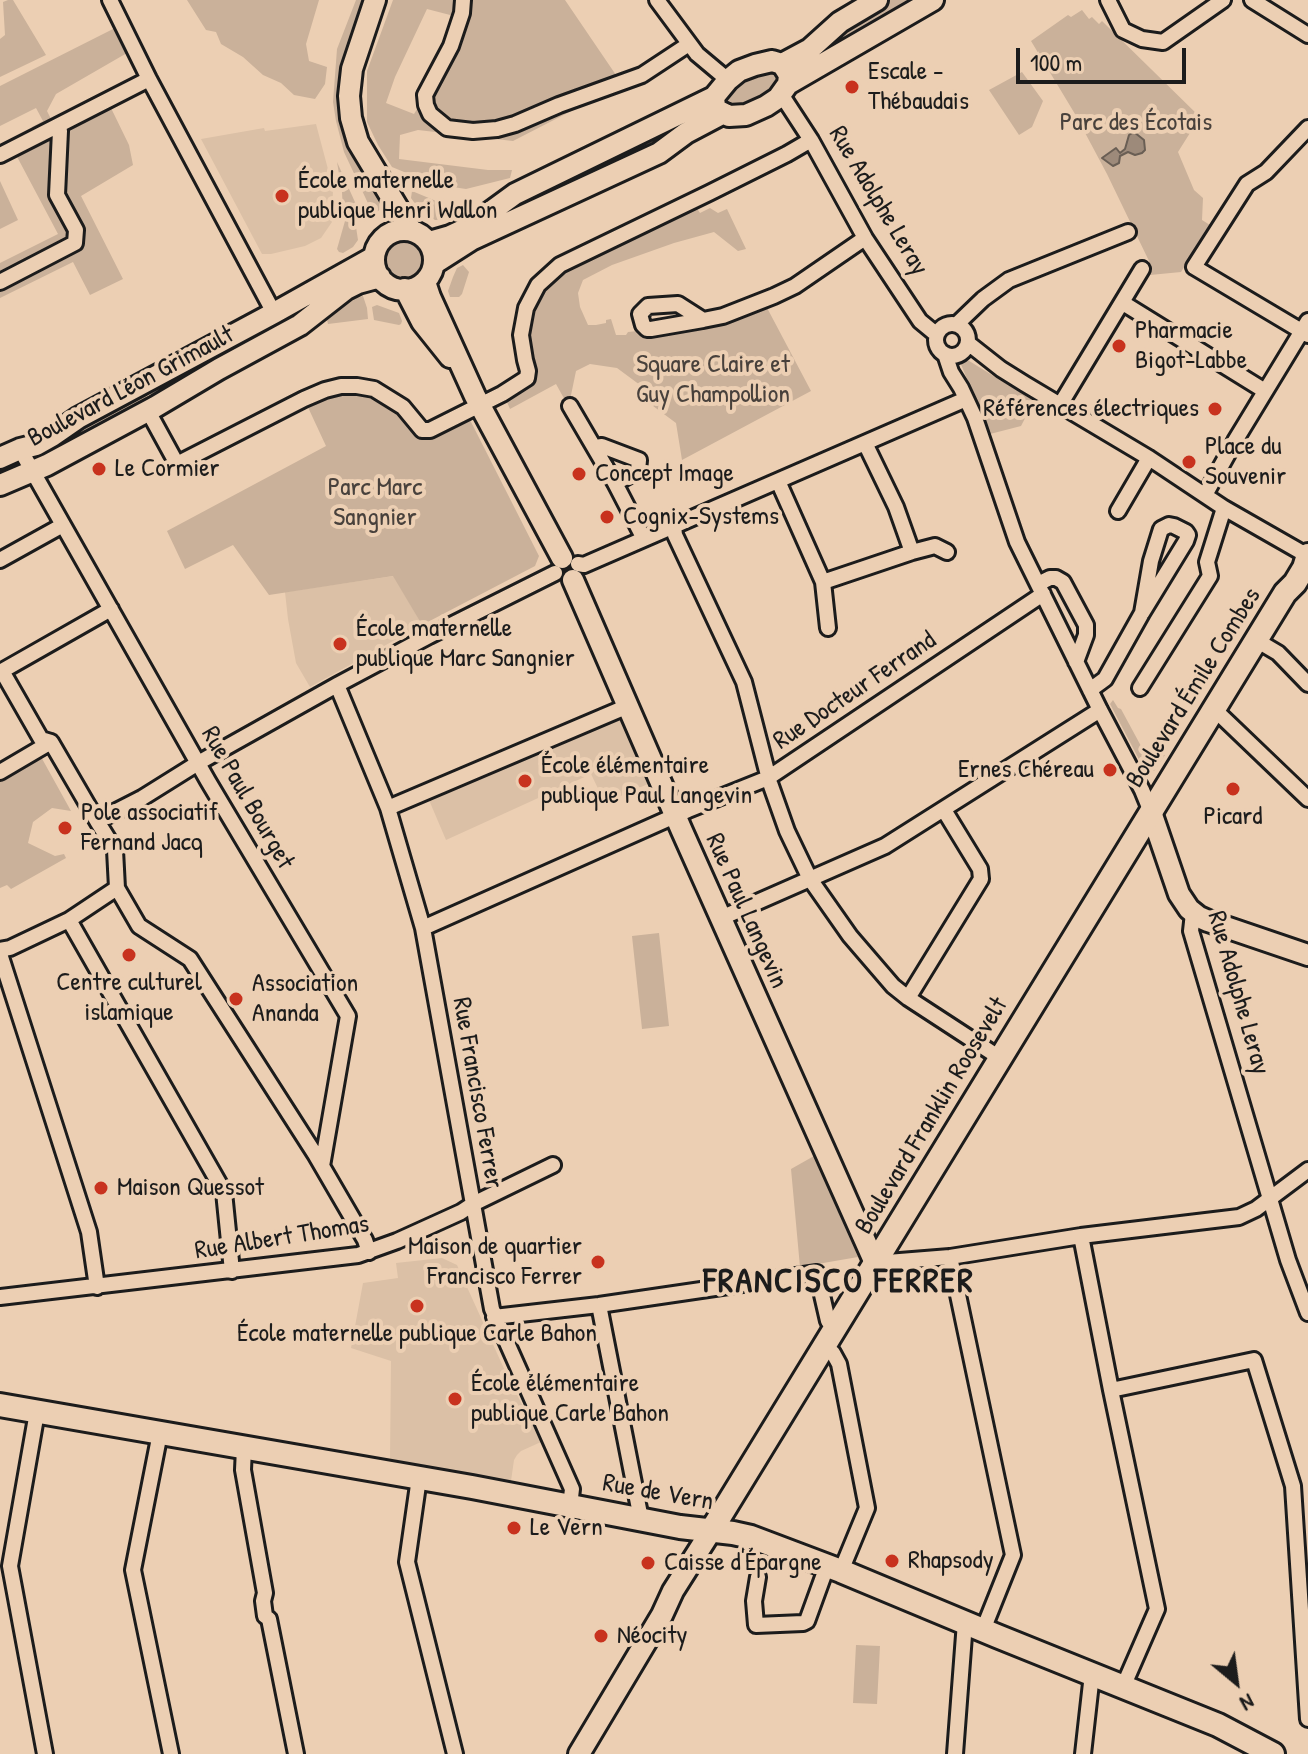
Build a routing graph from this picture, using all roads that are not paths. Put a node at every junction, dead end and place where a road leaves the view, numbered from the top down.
1 (110, 0) edge
2 (375, 0) edge
3 (463, 0) edge
4 (657, 0) edge
5 (877, 0) edge
6 (933, 0) edge
7 (1108, 0) edge
8 (1223, 0) edge
9 (1252, 0) edge
10 (1308, 35) edge
11 (689, 44) junction
12 (149, 79) junction
13 (728, 80) junction
14 (780, 87) junction
15 (718, 105) junction
16 (57, 126) junction
17 (1308, 128) edge
18 (811, 140) junction
19 (0, 155) edge
20 (377, 176) junction
21 (411, 230) junction
22 (389, 232) junction
23 (1128, 232) dead end
24 (865, 238) junction
25 (429, 242) junction
26 (374, 257) junction
27 (435, 263) junction
28 (1142, 269) dead end
29 (380, 277) junction
30 (0, 282) edge
31 (415, 286) junction
32 (1123, 303) junction
33 (274, 313) junction
34 (703, 320) dead end
35 (946, 329) junction
36 (1306, 329) edge
37 (285, 333) junction
38 (958, 351) junction
39 (1265, 391) junction
40 (964, 393) junction
41 (476, 397) junction
42 (1060, 405) junction
43 (570, 406) dead end
44 (148, 411) junction
45 (865, 443) junction
46 (595, 447) junction
47 (20, 449) junction
48 (0, 458) edge
49 (1149, 458) junction
50 (32, 470) junction
51 (778, 481) junction
52 (615, 483) junction
53 (0, 485) edge
54 (1205, 495) junction
55 (1224, 508) junction
56 (1118, 511) dead end
57 (63, 525) junction
58 (674, 526) junction
59 (644, 539) junction
60 (912, 552) junction
61 (947, 552) dead end
62 (1308, 555) edge
63 (0, 560) edge
64 (567, 569) junction
65 (823, 582) junction
66 (1040, 589) junction
67 (111, 609) junction
68 (1142, 613) junction
69 (828, 628) dead end
70 (1256, 640) junction
71 (1076, 662) junction
72 (2, 671) edge
73 (1308, 684) edge
74 (337, 685) junction
75 (1140, 688) dead end
76 (1090, 690) junction
77 (628, 706) junction
78 (1214, 709) junction
79 (1100, 710) junction
80 (51, 742) junction
81 (198, 763) junction
82 (0, 772) edge
83 (768, 778) junction
84 (1308, 799) edge
85 (388, 808) junction
86 (944, 810) junction
87 (1151, 812) junction
88 (675, 815) junction
89 (97, 821) junction
90 (810, 879) junction
91 (117, 888) junction
92 (1193, 913) junction
93 (721, 918) junction
94 (69, 920) junction
95 (423, 928) junction
96 (0, 952) edge
97 (1308, 955) edge
98 (908, 998) junction
99 (1000, 1058) junction
100 (553, 1165) dead end
101 (322, 1166) junction
102 (1308, 1170) edge
103 (1270, 1198) junction
104 (473, 1204) junction
105 (1081, 1236) junction
106 (369, 1252) junction
107 (950, 1257) junction
108 (875, 1263) junction
109 (232, 1271) junction
110 (97, 1287) junction
111 (0, 1297) edge
112 (599, 1305) junction
113 (1308, 1313) edge
114 (494, 1317) junction
115 (836, 1326) junction
116 (824, 1346) junction
117 (1111, 1390) junction
118 (15, 1409) edge
119 (160, 1433) junction
120 (244, 1448) junction
121 (419, 1478) junction
122 (1300, 1486) edge
123 (570, 1506) junction
124 (641, 1519) junction
125 (711, 1531) junction
126 (834, 1568) junction
127 (758, 1577) dead end
128 (1304, 1598) edge
129 (974, 1626) junction
130 (1092, 1674) junction
131 (1123, 1687) junction
132 (1308, 1719) edge
133 (45, 1754) edge
134 (171, 1754) edge
135 (296, 1754) edge
136 (455, 1754) edge
137 (579, 1754) edge
138 (955, 1754) edge
139 (1083, 1754) edge
140 (1273, 1754) edge

1 - 12 street
2 - 20 main road
3 - 11 street
4 - 11 street
5 - 14 main road
6 - 14 main road
7 - 8 street
9 - 10 street
11 - 13 street
12 - 16 street
12 - 33 street
13 - 14 main road
13 - 15 main road
14 - 15 main road
14 - 18 street, Rue Adolphe Leray
15 - 25 main road
15 - 27 main road
16 - 19 street
16 - 30 street
17 - 36 street
18 - 24 street, Rue Adolphe Leray
18 - 41 street
20 - 21 main road
20 - 22 main road
21 - 22 main road
21 - 25 main road
22 - 26 main road
23 - 35 street
24 - 34 street
24 - 35 street, Rue Adolphe Leray
25 - 27 main road
26 - 29 main road
26 - 33 main road, Boulevard Léon Grimault
27 - 31 main road
28 - 32 street
29 - 31 main road
29 - 37 main road, Boulevard Léon Grimault
31 - 41 main road, Rue Paul Langevin
32 - 39 street
32 - 42 street
33 - 37 main road
33 - 47 main road, Boulevard Léon Grimault
35 - 38 street
35 - 38 street
36 - 39 street
37 - 44 main road, Boulevard Léon Grimault
38 - 40 street, Rue Adolphe Leray
38 - 42 street
39 - 54 street
40 - 45 street
40 - 66 street, Rue Adolphe Leray
41 - 44 street
41 - 64 main road, Rue Paul Langevin
42 - 49 street
43 - 46 street
44 - 50 main road, Boulevard Léon Grimault
45 - 51 street
45 - 60 street
46 - 52 street
46 - 52 street
47 - 48 main road, Boulevard Léon Grimault
47 - 50 street, Rue Paul Bourget
49 - 54 street
49 - 56 street
50 - 53 main road, Boulevard Léon Grimault
50 - 57 street, Rue Paul Bourget
51 - 58 street
51 - 65 street
52 - 59 street
54 - 55 street
55 - 62 street
55 - 75 street
57 - 63 street
57 - 67 street, Rue Paul Bourget
58 - 59 street
58 - 83 street
59 - 64 street
60 - 61 street
60 - 65 street
62 - 70 main road, Boulevard Émile Combes
64 - 74 street
64 - 77 main road, Rue Paul Langevin
65 - 69 street
66 - 71 street, Rue Adolphe Leray
66 - 71 street
66 - 83 street, Rue Docteur Ferrand
67 - 72 street
67 - 81 street, Rue Paul Bourget
68 - 68 street
68 - 76 street
70 - 73 street
70 - 78 main road, Boulevard Émile Combes
71 - 76 street, Rue Adolphe Leray
72 - 80 street
74 - 81 street
74 - 85 street, Rue Francisco Ferrer
76 - 79 street, Rue Adolphe Leray
77 - 85 street
77 - 88 main road, Rue Paul Langevin
78 - 84 street
78 - 87 main road, Boulevard Émile Combes
79 - 86 street
79 - 87 street, Rue Adolphe Leray
80 - 82 street
80 - 89 street
81 - 89 street
81 - 101 street, Rue Paul Bourget
83 - 88 street, Rue Docteur Ferrand
83 - 90 street
85 - 95 street, Rue Francisco Ferrer
86 - 90 street
86 - 98 street
87 - 92 main road, Rue Adolphe Leray
87 - 99 main road, Boulevard Franklin Roosevelt
88 - 93 main road, Rue Paul Langevin
88 - 95 street, Rue Docteur Ferrand
89 - 91 street
90 - 93 street
90 - 98 street
91 - 94 street
91 - 101 street
92 - 97 main road
92 - 103 street, Rue Adolphe Leray
93 - 108 main road, Rue Paul Langevin
94 - 96 street
94 - 109 street
95 - 104 street, Rue Francisco Ferrer
96 - 110 street
98 - 99 street
99 - 108 main road, Boulevard Franklin Roosevelt
100 - 104 street, Rue Albert Thomas
101 - 106 street
102 - 103 street
103 - 105 street
103 - 113 street, Rue Adolphe Leray
104 - 106 street, Rue Albert Thomas
104 - 114 street, Rue Francisco Ferrer
105 - 107 street
105 - 117 street
106 - 109 street, Rue Albert Thomas
107 - 108 street
107 - 129 street
108 - 115 main road, Boulevard Franklin Roosevelt
109 - 110 street, Rue Albert Thomas
110 - 111 street, Rue Albert Thomas
112 - 114 street
112 - 115 street
112 - 124 street
114 - 123 street, Rue Francisco Ferrer
115 - 116 main road, Boulevard Franklin Roosevelt
116 - 125 main road, Boulevard Franklin Roosevelt
116 - 126 street
117 - 122 street
117 - 131 street
118 - 119 main road, Rue de Vern
118 - 133 street
119 - 120 main road, Rue de Vern
119 - 134 street
120 - 121 main road, Rue de Vern
120 - 135 street
121 - 123 main road, Rue de Vern
121 - 136 street
122 - 128 street
123 - 124 main road, Rue de Vern
124 - 125 main road, Rue de Vern
125 - 126 main road, Rue de Vern
125 - 137 main road
126 - 127 street
126 - 129 main road, Rue de Vern
128 - 132 street
129 - 130 main road, Rue de Vern
129 - 138 street
130 - 131 main road, Rue de Vern
130 - 139 street
131 - 140 main road, Rue de Vern

